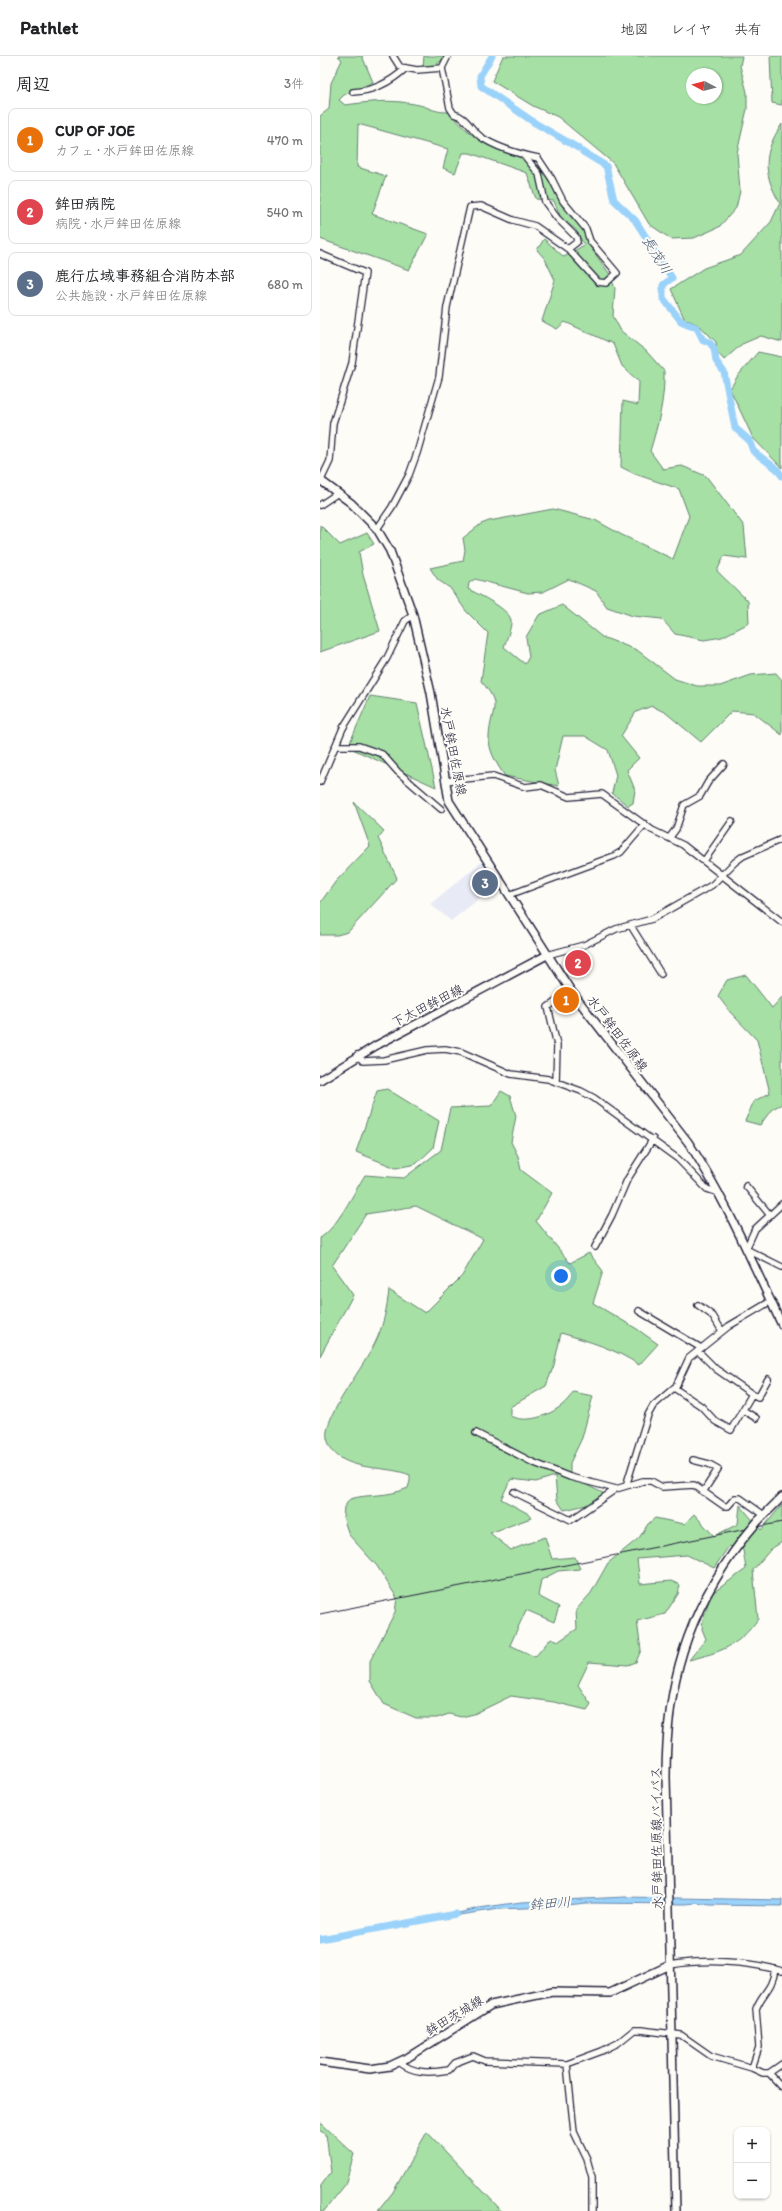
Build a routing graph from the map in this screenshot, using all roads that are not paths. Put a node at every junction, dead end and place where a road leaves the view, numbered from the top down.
1 (393, 56) edge
2 (448, 56) edge
3 (406, 68) junction
4 (442, 68) junction
5 (353, 92) dead end
6 (524, 155) junction
7 (568, 250) junction
8 (320, 254) edge
9 (320, 480) edge
10 (338, 493) junction
11 (320, 505) edge
12 (377, 529) junction
13 (413, 615) junction
14 (337, 746) junction
15 (724, 764) dead end
16 (320, 782) edge
17 (445, 782) junction
18 (441, 809) dead end
19 (732, 820) dead end
20 (645, 824) junction
21 (670, 837) junction
22 (782, 839) edge
23 (704, 861) junction
24 (722, 874) junction
25 (509, 895) junction
26 (782, 922) edge
27 (631, 926) junction
28 (547, 955) junction
29 (662, 974) dead end
30 (571, 991) junction
31 (358, 1055) junction
32 (320, 1080) edge
33 (556, 1082) junction
34 (652, 1139) junction
35 (746, 1186) dead end
36 (719, 1193) junction
37 (782, 1204) edge
38 (769, 1214) junction
39 (595, 1248) dead end
40 (746, 1249) junction
41 (782, 1267) edge
42 (771, 1301) junction
43 (698, 1305) dead end
44 (639, 1311) dead end
45 (782, 1325) edge
46 (722, 1331) junction
47 (699, 1350) junction
48 (768, 1378) dead end
49 (674, 1388) junction
50 (752, 1394) junction
51 (742, 1410) junction
52 (756, 1418) dead end
53 (476, 1433) dead end
54 (694, 1460) dead end
55 (626, 1486) junction
56 (616, 1489) junction
57 (514, 1492) dead end
58 (703, 1492) junction
59 (781, 1499) edge
60 (761, 1518) junction
61 (670, 1966) junction
62 (775, 1969) junction
63 (782, 1971) edge
64 (672, 2034) junction
65 (320, 2062) edge
66 (399, 2062) junction
67 (567, 2064) junction
68 (782, 2064) edge
69 (752, 2068) junction
70 (769, 2073) junction
71 (782, 2087) edge
72 (592, 2211) edge
73 (676, 2211) edge

1 - 3 street
2 - 4 street
3 - 4 street
3 - 5 street
4 - 6 street
6 - 7 street
6 - 7 street
7 - 12 street
8 - 9 street
9 - 10 main road, 水戸鉾田佐原線
10 - 11 street
10 - 12 main road, 水戸鉾田佐原線
12 - 13 main road, 水戸鉾田佐原線
13 - 14 street
13 - 17 main road, 水戸鉾田佐原線
14 - 16 street
14 - 18 street
15 - 21 street
17 - 20 street
17 - 25 main road, 水戸鉾田佐原線
19 - 23 street
20 - 21 street
20 - 25 street
21 - 23 street
22 - 24 street
23 - 24 street
24 - 26 street
24 - 27 street
25 - 28 main road, 水戸鉾田佐原線
27 - 28 street
27 - 29 street
28 - 30 main road, 水戸鉾田佐原線
28 - 31 main road, 下太田鉾田線
30 - 33 street
30 - 36 main road, 水戸鉾田佐原線
31 - 32 main road, 下太田鉾田線
31 - 33 street
33 - 34 street
34 - 36 street
34 - 39 street
35 - 38 street
36 - 40 main road, 水戸鉾田佐原線
37 - 38 street
38 - 40 street
40 - 41 street
40 - 42 main road, 水戸鉾田佐原線
42 - 45 main road, 水戸鉾田佐原線
42 - 46 street
43 - 46 street
44 - 47 street
46 - 47 street
47 - 49 street
47 - 50 street
48 - 50 street
49 - 51 street
49 - 55 street
50 - 51 street
51 - 52 street
53 - 56 street
54 - 58 street
55 - 56 street
55 - 58 street
56 - 57 street
58 - 60 street
59 - 60 main road, 水戸鉾田佐原線バイパス
60 - 61 main road, 水戸鉾田佐原線バイパス, bridge
61 - 62 street
61 - 64 main road, 水戸鉾田佐原線バイパス
61 - 66 main road, 鉾田茨城線
62 - 63 street
62 - 69 street
64 - 67 street
64 - 69 street
64 - 73 main road, 水戸鉾田佐原線バイパス
65 - 66 main road, 鉾田茨城線
66 - 67 street
67 - 72 street
68 - 70 street
69 - 70 street
70 - 71 street

